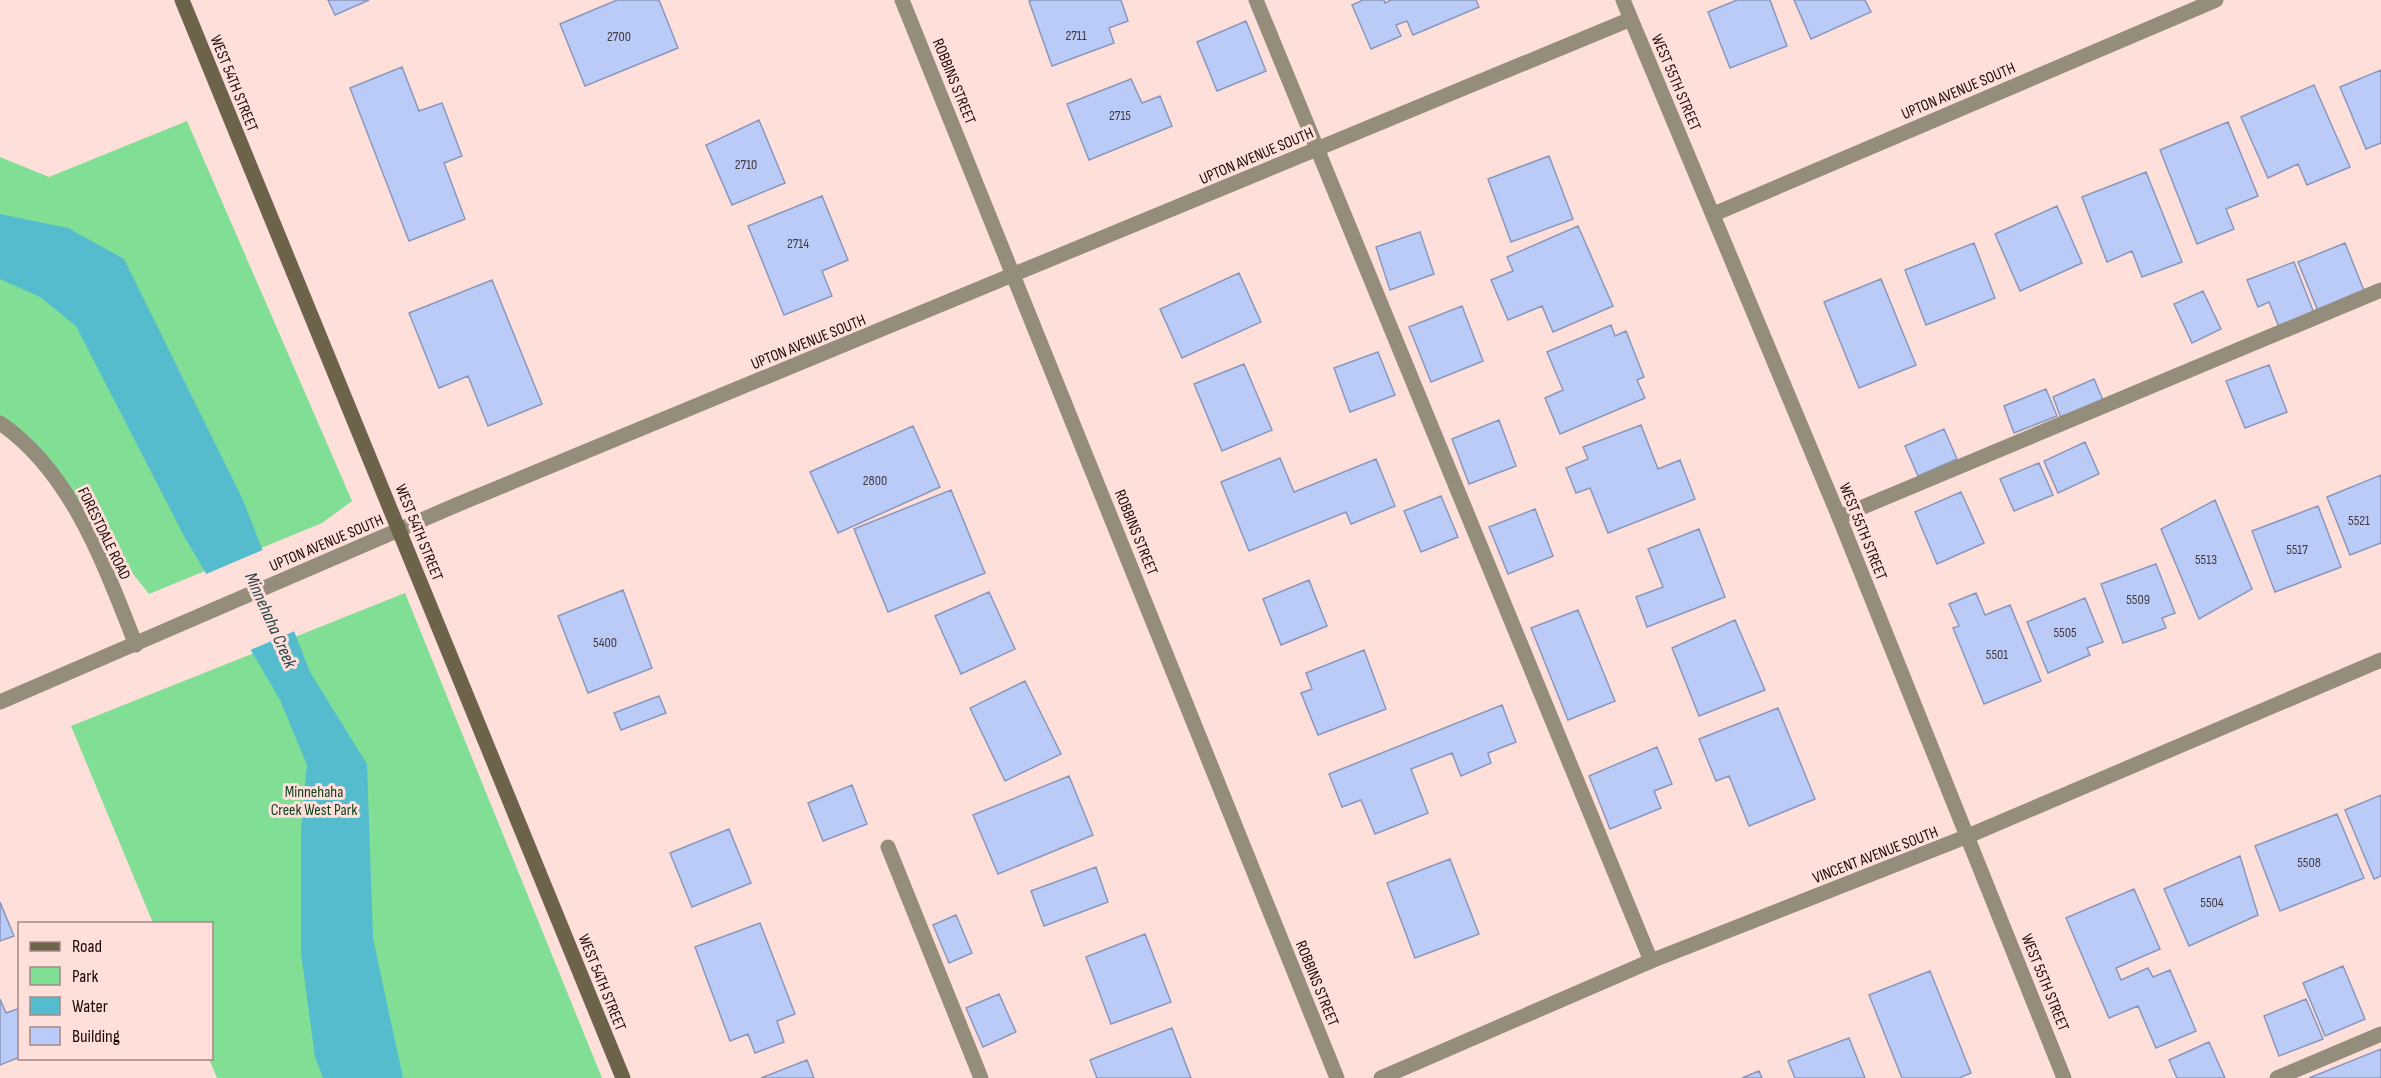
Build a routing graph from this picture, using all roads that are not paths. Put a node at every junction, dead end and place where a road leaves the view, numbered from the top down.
1 (182, 0) edge
2 (902, 0) edge
3 (1256, 0) edge
4 (1623, 0) edge
5 (2216, 0) edge
6 (1631, 19) junction
7 (1317, 149) junction
8 (1714, 214) junction
9 (1014, 276) junction
10 (2381, 290) edge
11 (0, 423) edge
12 (1839, 517) junction
13 (400, 530) junction
14 (136, 645) junction
15 (2381, 660) edge
16 (0, 702) edge
17 (1968, 836) junction
18 (888, 847) dead end
19 (1651, 961) junction
20 (2381, 1034) edge
21 (622, 1078) edge
22 (981, 1078) edge
23 (1337, 1078) edge
24 (1381, 1078) edge
25 (2064, 1078) edge
26 (2277, 1078) edge

1 - 13 street, WEST 54TH STREET
2 - 9 street, ROBBINS STREET
3 - 7 street
4 - 6 street, WEST 55TH STREET
5 - 8 street, UPTON AVENUE SOUTH
6 - 7 street, UPTON AVENUE SOUTH
6 - 8 street, WEST 55TH STREET
7 - 9 street, UPTON AVENUE SOUTH
7 - 19 street
8 - 12 street, WEST 55TH STREET
9 - 13 street, UPTON AVENUE SOUTH
9 - 23 street, ROBBINS STREET
10 - 12 street
11 - 14 street, FORESTDALE ROAD
12 - 17 street, WEST 55TH STREET
13 - 14 street, UPTON AVENUE SOUTH
13 - 21 street, WEST 54TH STREET
14 - 16 street, UPTON AVENUE SOUTH
15 - 17 street, VINCENT AVENUE SOUTH
17 - 19 street, VINCENT AVENUE SOUTH
17 - 25 street, WEST 55TH STREET
18 - 22 street
19 - 24 street, VINCENT AVENUE SOUTH
20 - 26 street

